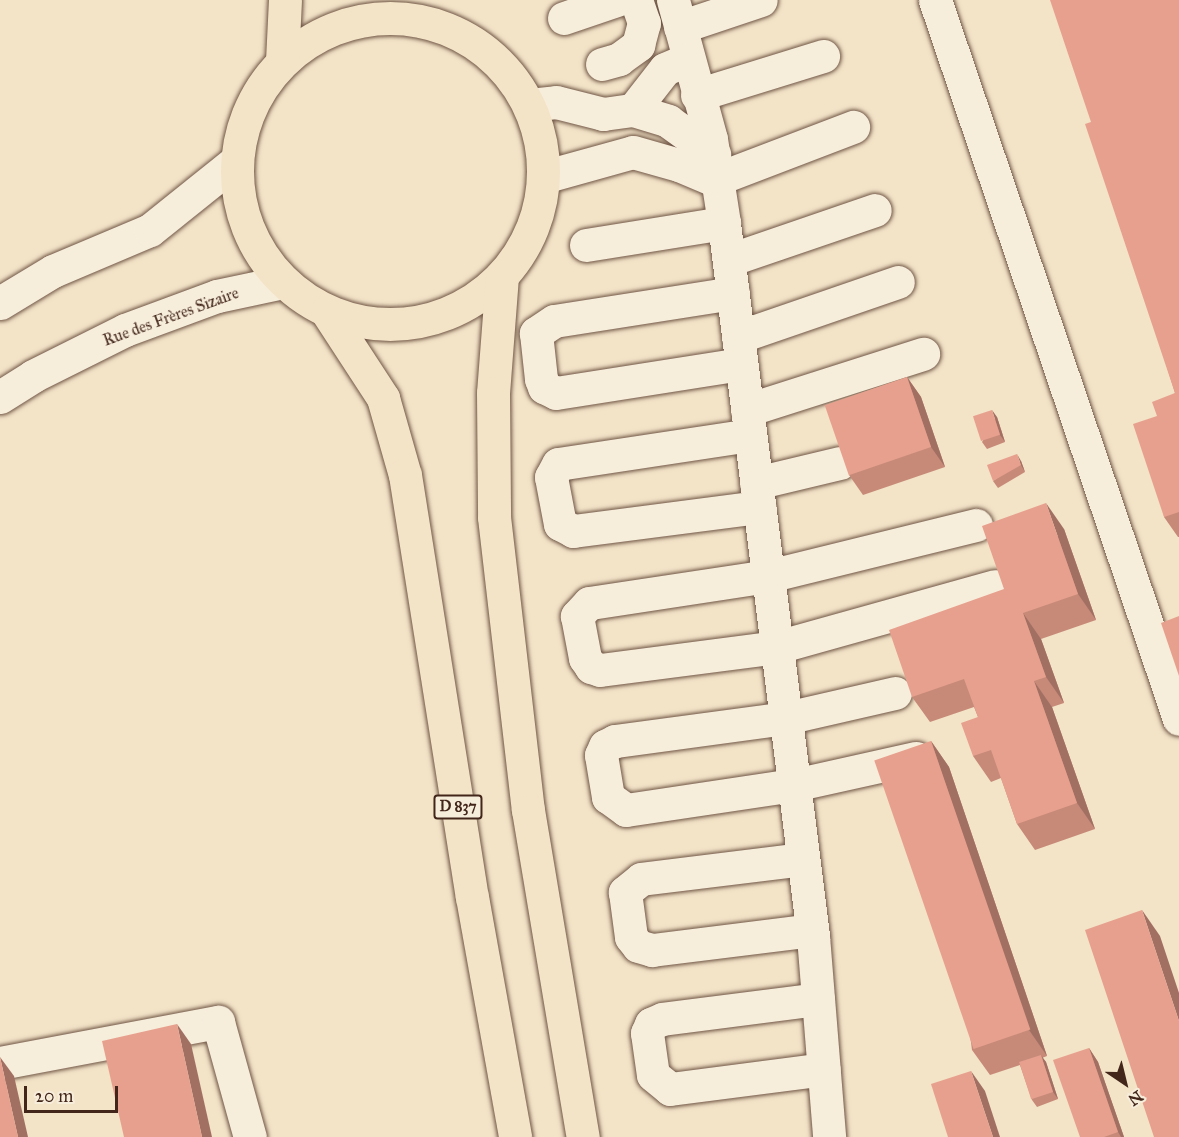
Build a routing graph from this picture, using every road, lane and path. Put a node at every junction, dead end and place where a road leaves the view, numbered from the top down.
1 (285, 0) edge
2 (426, 0) edge
3 (617, 0) edge
4 (636, 0) edge
5 (761, 0) edge
6 (935, 0) edge
7 (677, 13) edge
8 (564, 18) dead end
9 (450, 30) junction
10 (823, 56) dead end
11 (688, 59) junction
12 (282, 61) junction
13 (602, 64) dead end
14 (700, 103) junction
15 (529, 105) junction
16 (633, 110) junction
17 (668, 121) junction
18 (854, 126) dead end
19 (633, 152) junction
20 (236, 161) junction
21 (714, 167) junction
22 (543, 177) junction
23 (875, 210) dead end
24 (724, 223) junction
25 (586, 245) dead end
26 (729, 260) junction
27 (502, 276) junction
28 (283, 282) junction
29 (898, 282) dead end
30 (733, 293) junction
31 (0, 303) edge
32 (327, 312) junction
33 (740, 351) junction
34 (923, 354) dead end
35 (0, 397) edge
36 (749, 422) junction
37 (840, 463) edge
38 (758, 495) junction
39 (976, 525) dead end
40 (768, 576) junction
41 (994, 586) edge
42 (777, 647) junction
43 (895, 693) dead end
44 (786, 718) junction
45 (1179, 719) edge
46 (916, 758) edge
47 (794, 785) junction
48 (803, 859) junction
49 (812, 930) junction
50 (818, 999) junction
51 (0, 1063) edge
52 (824, 1069) junction
53 (250, 1137) edge
54 (515, 1137) edge
55 (582, 1137) edge
56 (829, 1137) edge

1 - 12 main road
2 - 9 main road
3 - 8 street
4 - 13 street
5 - 7 street
6 - 45 street
7 - 11 street
9 - 12 main road
9 - 15 main road
10 - 14 street
11 - 14 street
11 - 16 street
12 - 20 main road
14 - 17 street
14 - 21 street
15 - 16 street
15 - 22 main road
16 - 17 street
17 - 19 street
17 - 21 street
18 - 21 street
19 - 21 street
19 - 22 street
20 - 28 main road
20 - 31 street
21 - 24 street
22 - 27 main road
23 - 26 street
24 - 25 street
24 - 26 street
26 - 30 street
27 - 32 main road
27 - 55 main road
28 - 32 main road
28 - 35 street, Rue des Frères Sizaire
29 - 33 street
30 - 33 street
30 - 33 street
32 - 54 main road, D 837
33 - 36 street
34 - 36 street
36 - 38 street
36 - 38 street
37 - 38 street
38 - 40 street
39 - 40 street
40 - 42 street
40 - 42 street
41 - 42 street
42 - 44 street
43 - 44 street
44 - 47 street
44 - 47 street
46 - 47 street
47 - 48 street
48 - 49 street
48 - 49 street
49 - 50 street
50 - 52 street
50 - 52 street
51 - 53 street
52 - 56 street

